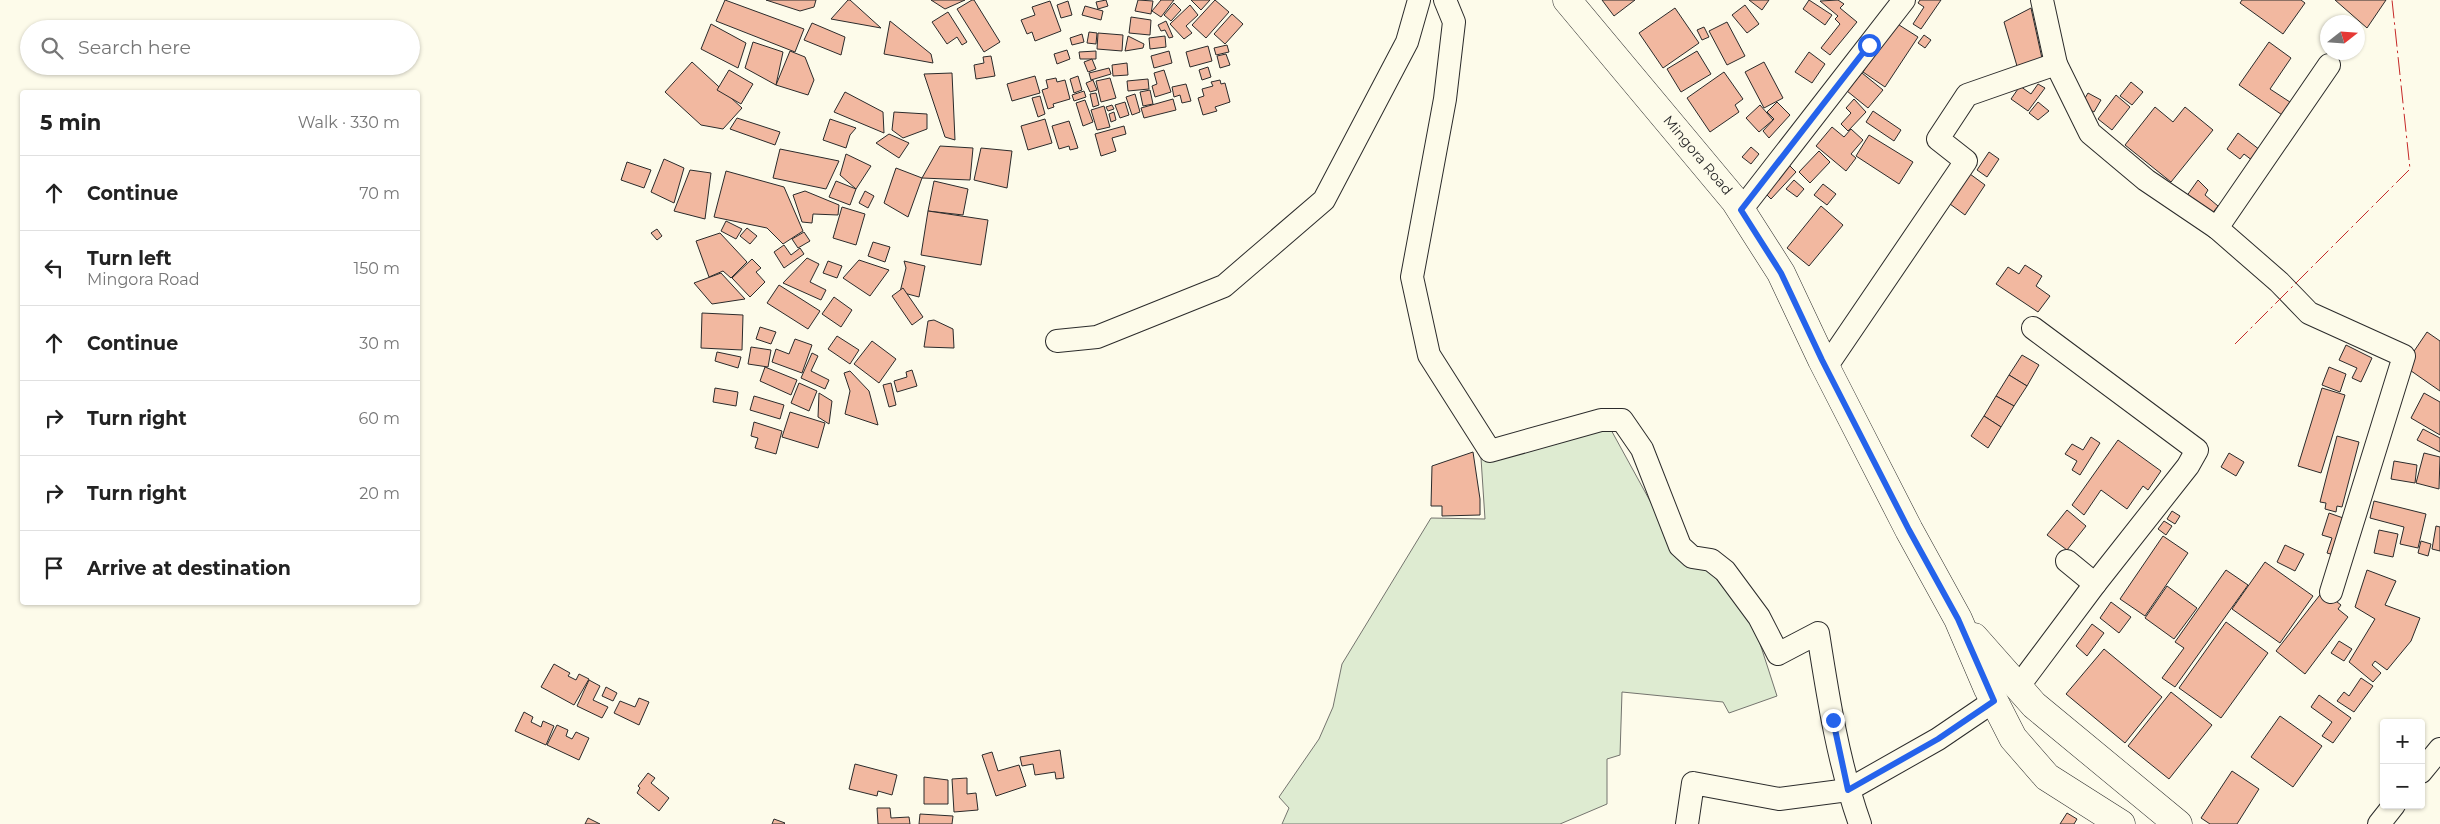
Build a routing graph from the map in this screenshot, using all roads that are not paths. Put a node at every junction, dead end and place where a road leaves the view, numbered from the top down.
1 (1420, 0) edge
2 (1445, 0) edge
3 (1567, 0) edge
4 (1904, 0) edge
5 (2042, 0) edge
6 (2056, 64) junction
7 (2329, 65) dead end
8 (1741, 210) junction
9 (2217, 228) junction
10 (2033, 328) dead end
11 (1057, 341) dead end
12 (1826, 367) junction
13 (2067, 561) dead end
14 (2095, 584) junction
15 (2331, 592) dead end
16 (1958, 619) junction
17 (2018, 687) junction
18 (1994, 701) junction
19 (2440, 749) edge
20 (2425, 767) edge
21 (1848, 790) junction
22 (2391, 809) edge
23 (1687, 824) edge
24 (1860, 824) edge
25 (2120, 824) edge
26 (2178, 824) edge
27 (2379, 824) edge

1 - 11 street
2 - 21 street
3 - 8 main road, Mingora Road
4 - 8 street
5 - 6 street
6 - 9 street
6 - 12 street
7 - 9 street
8 - 12 main road, Mingora Road
9 - 15 street
10 - 14 street
12 - 16 main road, Mingora Road
13 - 14 street
14 - 17 street
16 - 17 main road
16 - 18 main road
17 - 26 main road
18 - 21 street
18 - 25 main road
19 - 20 street
21 - 23 street
21 - 24 street
22 - 27 street

